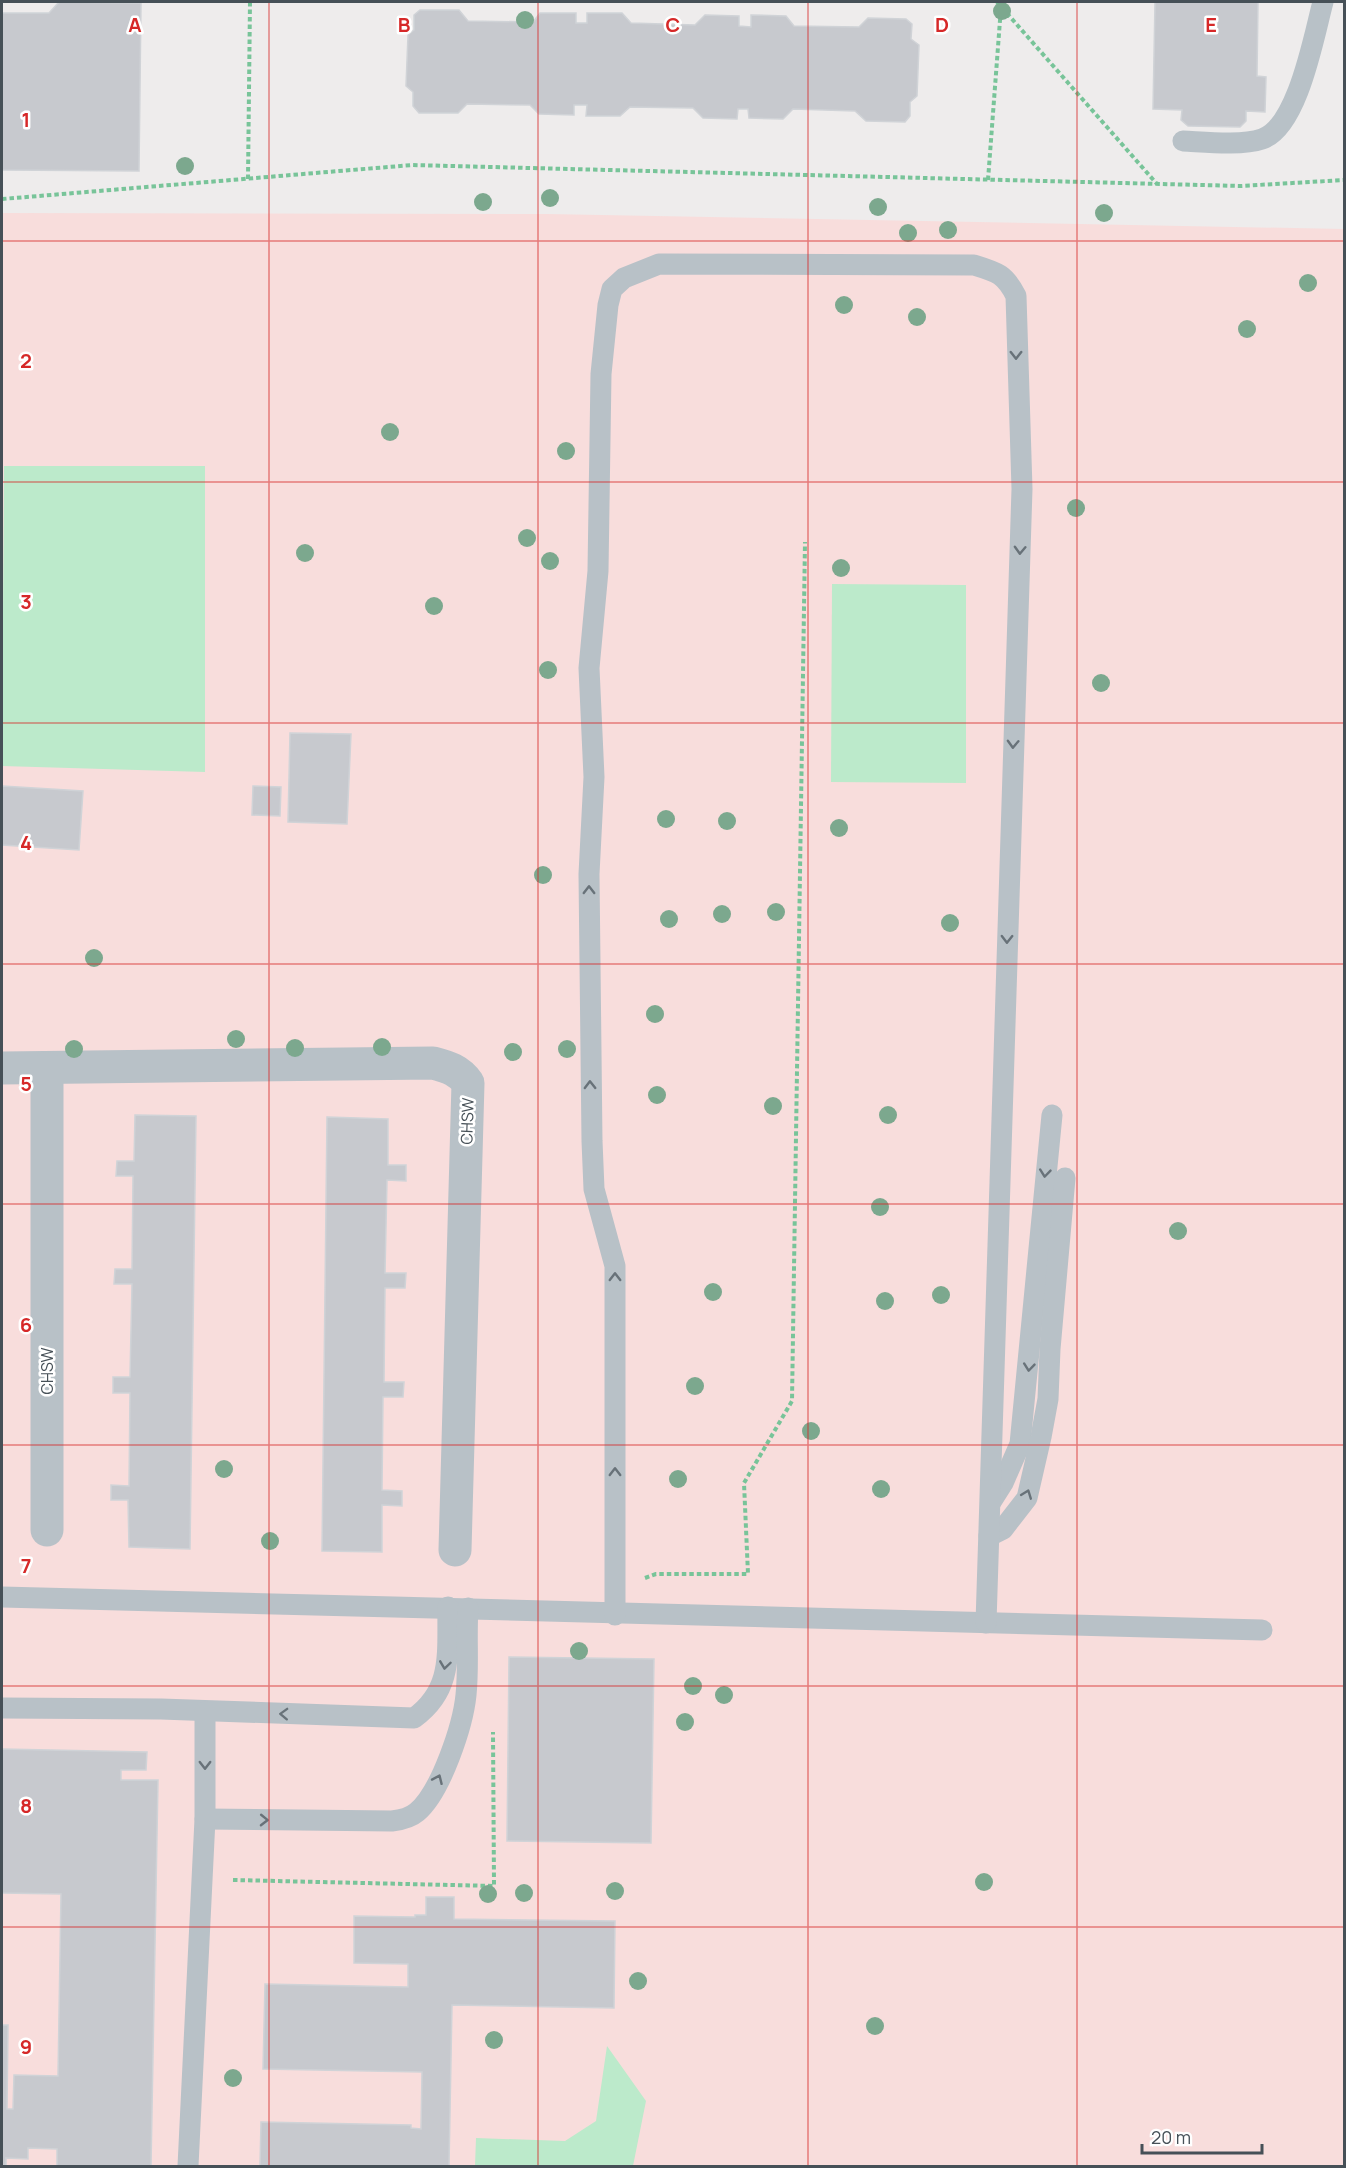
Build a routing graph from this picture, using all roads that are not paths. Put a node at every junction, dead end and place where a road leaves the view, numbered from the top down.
1 (1323, 2) edge
2 (1183, 141) dead end
3 (2, 1068) edge
4 (47, 1069) junction
5 (1052, 1115) dead end
6 (1065, 1178) dead end
7 (990, 1503) junction
8 (47, 1530) dead end
9 (989, 1536) junction
10 (455, 1550) dead end
11 (2, 1597) edge
12 (458, 1607) junction
13 (615, 1615) junction
14 (986, 1623) junction
15 (1262, 1630) dead end
16 (2, 1708) edge
17 (205, 1712) junction
18 (206, 1819) junction
19 (188, 2166) edge

1 - 2 lane
3 - 4 street, CHSW
4 - 8 street, CHSW
4 - 10 street, CHSW
5 -> 7 lane
9 -> 6 lane
7 - 9 lane
13 -> 7 lane
9 - 14 lane
11 - 12 lane
12 - 13 lane
12 -> 17 lane
18 -> 12 lane
13 - 14 lane
14 - 15 lane
16 - 17 lane
17 -> 18 lane
18 - 19 lane

